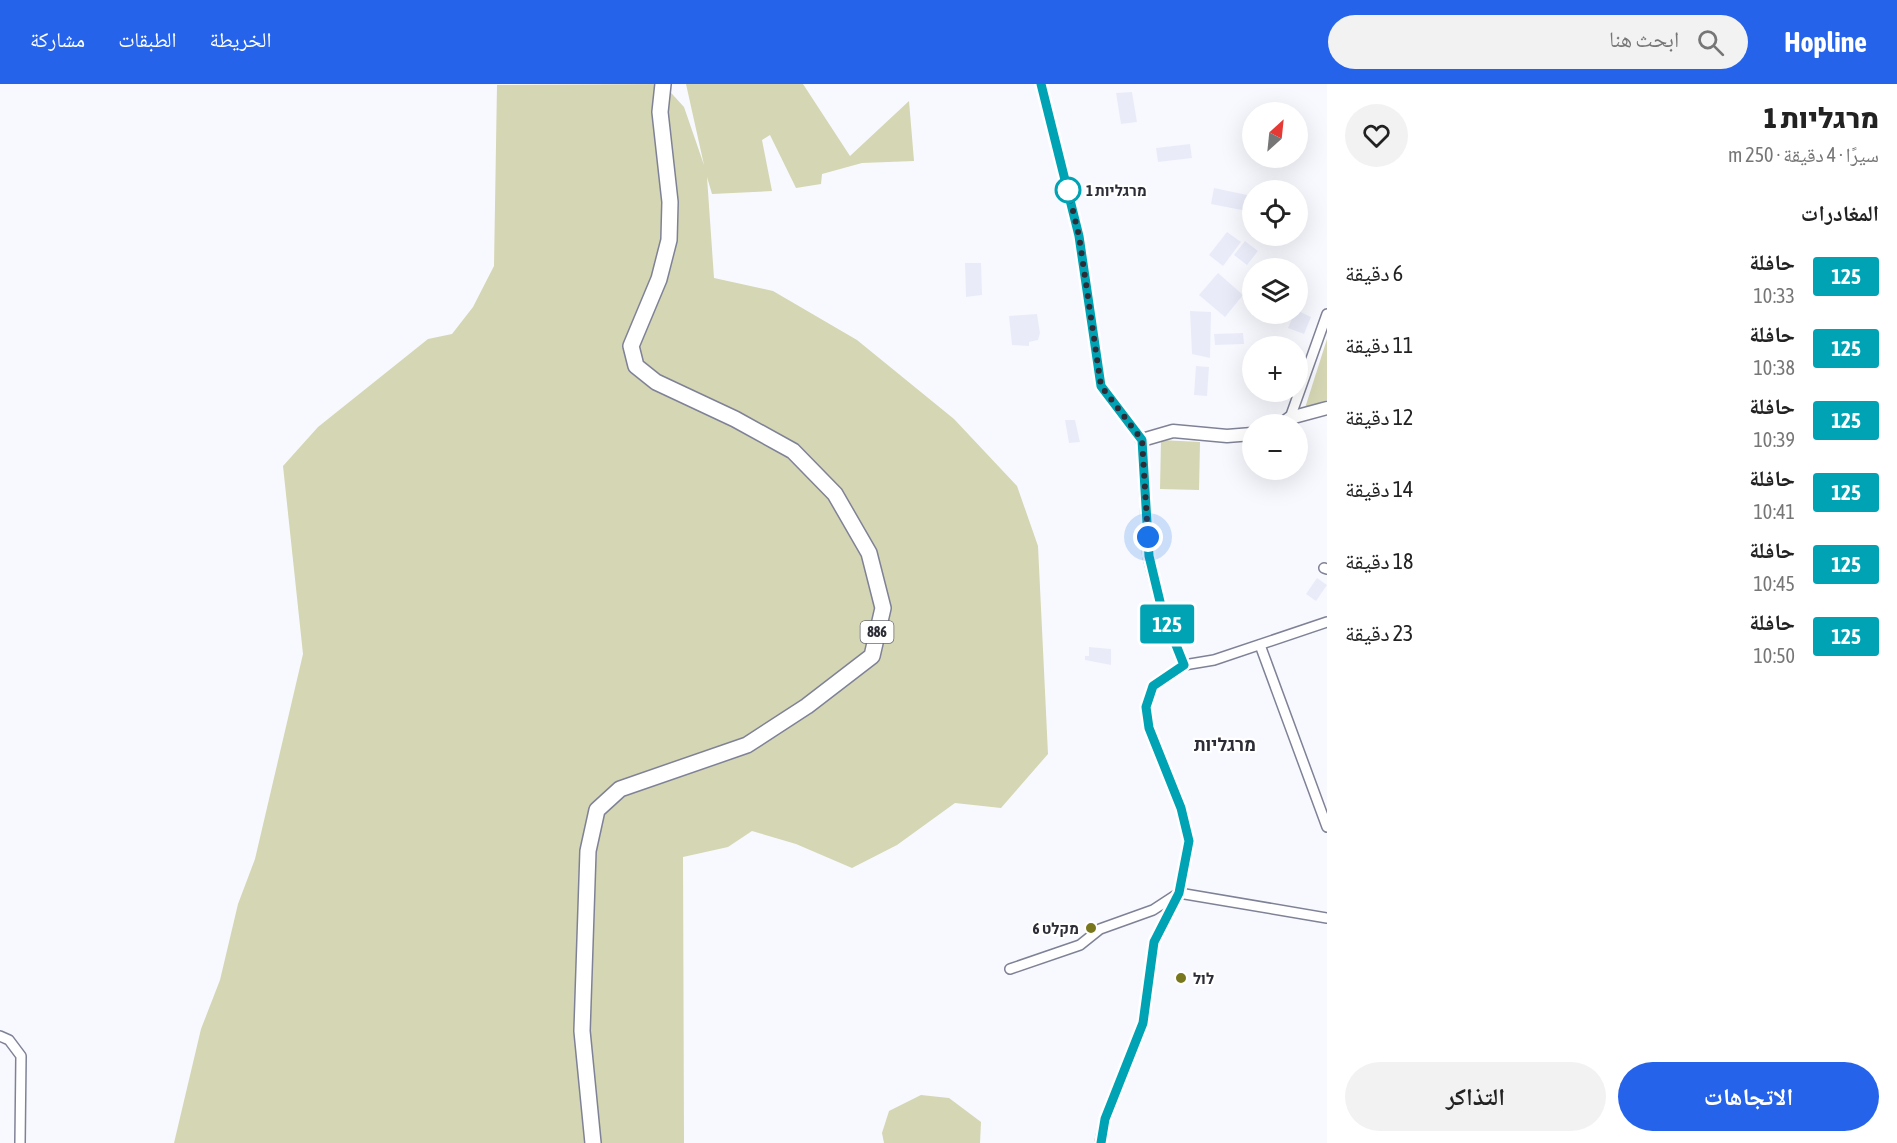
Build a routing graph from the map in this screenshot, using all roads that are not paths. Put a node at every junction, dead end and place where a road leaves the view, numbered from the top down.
1 (663, 84) edge
2 (1041, 84) edge
3 (1327, 314) edge
4 (1327, 408) edge
5 (1289, 414) edge
6 (1308, 414) edge
7 (1242, 435) edge
8 (1142, 440) junction
9 (1327, 622) edge
10 (1260, 645) junction
11 (1184, 665) junction
12 (1327, 827) edge
13 (1179, 893) junction
14 (1327, 918) edge
15 (1010, 969) dead end
16 (0, 1036) edge
17 (20, 1143) edge
18 (593, 1143) edge
19 (1101, 1143) edge

1 - 18 main road, 886
2 - 8 street
3 - 5 street
4 - 6 street
7 - 8 street
8 - 11 street
9 - 10 street
10 - 11 street
10 - 12 street
11 - 13 street
13 - 14 street
13 - 15 street
13 - 19 street
16 - 17 street

